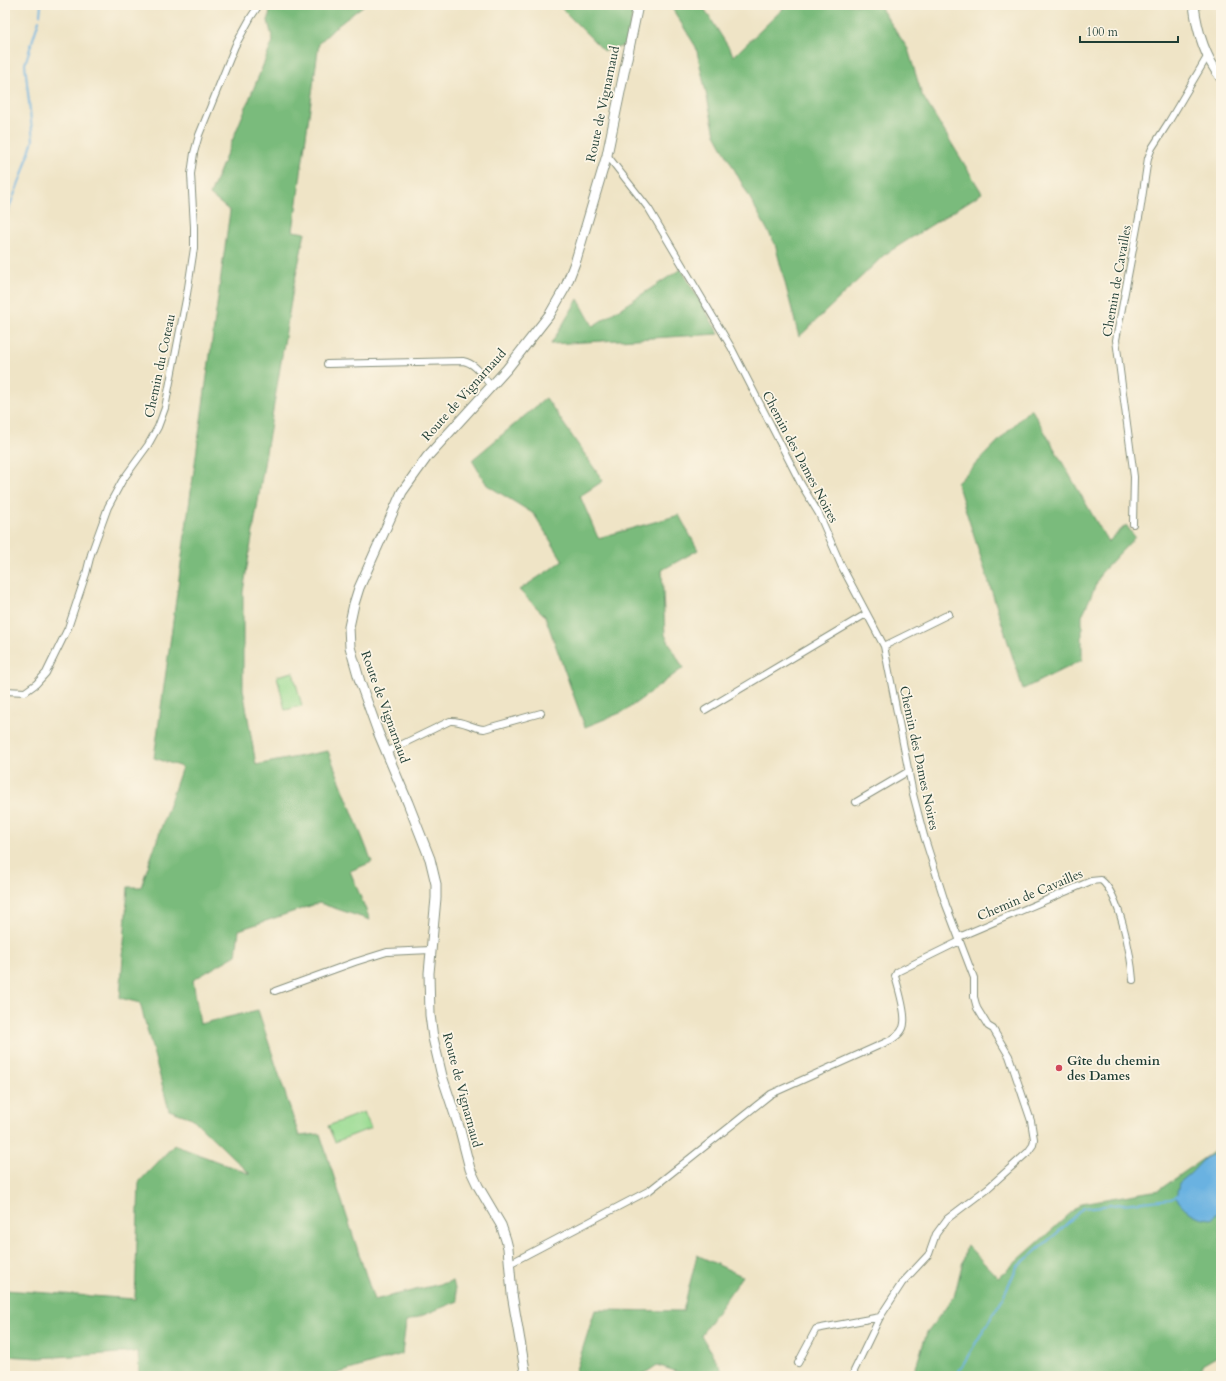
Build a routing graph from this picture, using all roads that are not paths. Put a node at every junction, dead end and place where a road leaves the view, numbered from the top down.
1 (259, 5) edge
2 (638, 5) edge
3 (1194, 5) edge
4 (1207, 57) junction
5 (1221, 78) edge
6 (607, 154) junction
7 (327, 364) dead end
8 (491, 386) junction
9 (1132, 524) dead end
10 (866, 614) junction
11 (949, 614) dead end
12 (884, 646) junction
13 (5, 691) edge
14 (705, 710) dead end
15 (541, 713) dead end
16 (386, 752) junction
17 (909, 771) junction
18 (856, 802) dead end
19 (960, 939) junction
20 (431, 950) junction
21 (1133, 980) dead end
22 (275, 992) dead end
23 (509, 1264) junction
24 (880, 1317) junction
25 (798, 1362) dead end
26 (526, 1376) edge
27 (853, 1376) edge

1 - 13 street, Chemin du Coteau
2 - 6 street, Route de Vignarnaud
3 - 4 street
4 - 5 street
4 - 9 street, Chemin de Cavailles
6 - 8 street, Route de Vignarnaud
6 - 10 street, Chemin des Dames Noires
7 - 8 street
8 - 16 street, Route de Vignarnaud
10 - 12 street, Chemin des Dames Noires
10 - 14 street
11 - 12 street
12 - 17 street, Chemin des Dames Noires
15 - 16 street
16 - 20 street, Route de Vignarnaud
17 - 18 street
17 - 19 street, Chemin des Dames Noires
19 - 21 street, Chemin de Cavailles
19 - 23 street
19 - 24 street, Chemin des Dames Noires
20 - 22 street
20 - 23 street, Route de Vignarnaud
23 - 26 street, Route de Vignarnaud
24 - 25 street
24 - 27 street, Chemin des Dames Noires

